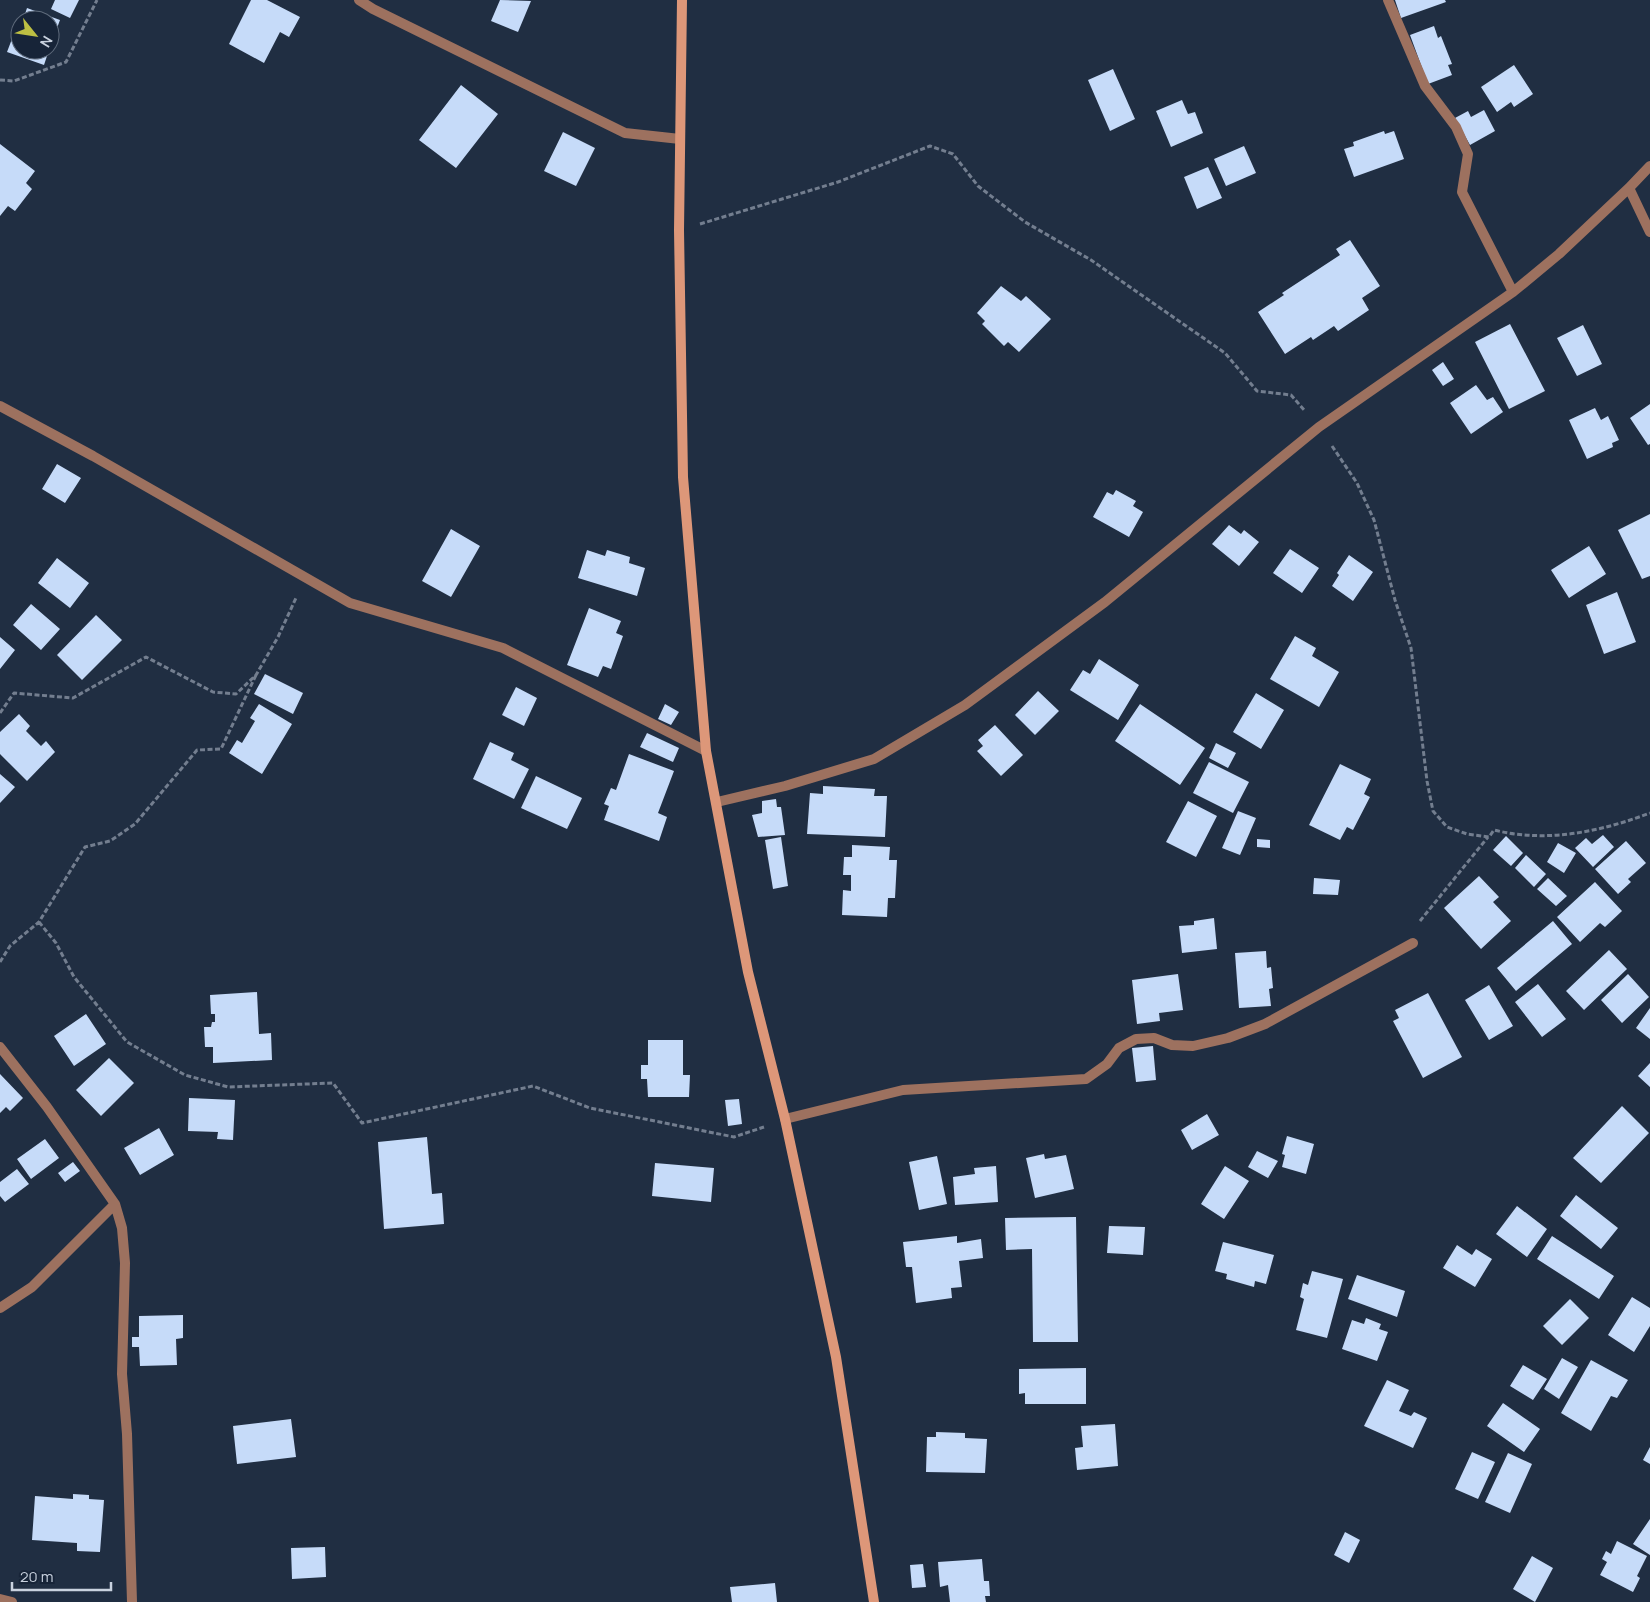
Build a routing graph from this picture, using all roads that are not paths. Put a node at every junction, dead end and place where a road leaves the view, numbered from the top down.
1 (359, 0) edge
2 (682, 0) edge
3 (1388, 0) edge
4 (680, 139) junction
5 (1650, 166) edge
6 (1629, 188) junction
7 (1650, 232) edge
8 (1513, 292) junction
9 (0, 406) edge
10 (706, 751) junction
11 (716, 802) junction
12 (1413, 943) road end
13 (0, 1047) edge
14 (785, 1119) junction
15 (115, 1204) junction
16 (0, 1308) edge
17 (0, 1599) edge
18 (12, 1602) edge
19 (132, 1602) edge
20 (874, 1602) edge

1 - 4 street
2 - 4 street
3 - 8 street
4 - 10 street
5 - 6 street
6 - 7 street
6 - 8 street
8 - 11 street
9 - 10 street
10 - 11 street
11 - 14 street
12 - 14 street
13 - 15 street
14 - 20 street
15 - 16 street
15 - 19 street
17 - 18 street

